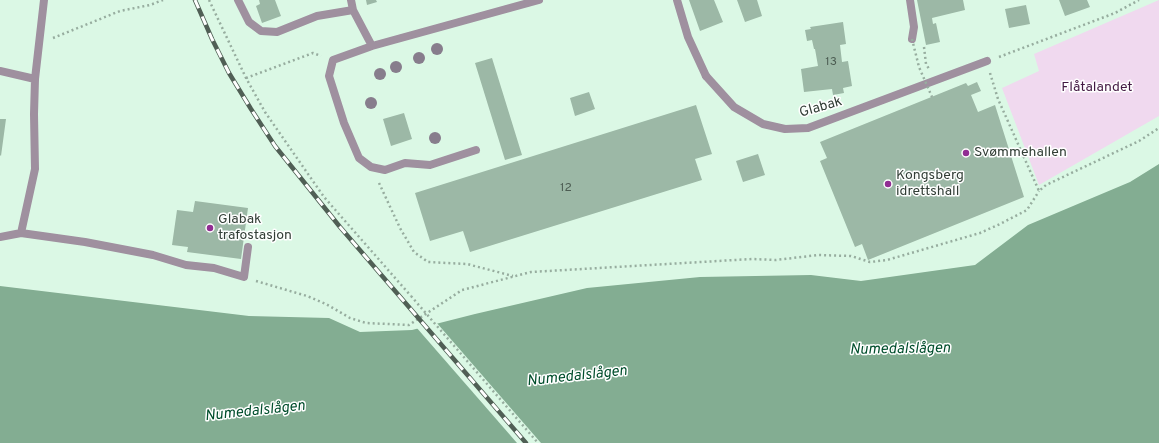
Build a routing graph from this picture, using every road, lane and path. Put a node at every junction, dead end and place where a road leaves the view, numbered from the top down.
1 (44, 0) edge
2 (163, 0) edge
3 (209, 0) edge
4 (238, 0) edge
5 (351, 0) edge
6 (539, 0) edge
7 (676, 0) edge
8 (910, 0) edge
9 (1139, 0) edge
10 (353, 10) junction
11 (914, 27) junction
12 (912, 39) joint
13 (39, 43) junction
14 (372, 46) junction
15 (333, 60) junction
16 (987, 61) junction
17 (0, 71) edge
18 (246, 78) junction
19 (36, 79) junction
20 (934, 80) junction
21 (932, 97) dead end
22 (1159, 128) edge
23 (476, 150) dead end
24 (371, 167) junction
25 (1039, 191) junction
26 (21, 233) junction
27 (0, 237) edge
28 (248, 247) dead end
29 (513, 276) junction
30 (244, 277) junction
31 (538, 443) edge

1 - 13 street
2 - 13 path
3 - 18 path
4 - 10 street
5 - 10 street
6 - 14 street
7 - 20 street, Glabak
8 - 11 street
9 - 16 path
10 - 14 street
11 - 12 street
11 - 20 path
12 - 21 path, bridge
13 - 19 street
14 - 15 street
15 - 18 path
15 - 24 street
16 - 20 street, Glabak
16 - 25 path
17 - 19 street
18 - 31 path, bridge
19 - 26 street
22 - 25 path
23 - 24 street
24 - 29 path
25 - 29 path
26 - 27 street
26 - 30 street
28 - 30 street
29 - 30 path

